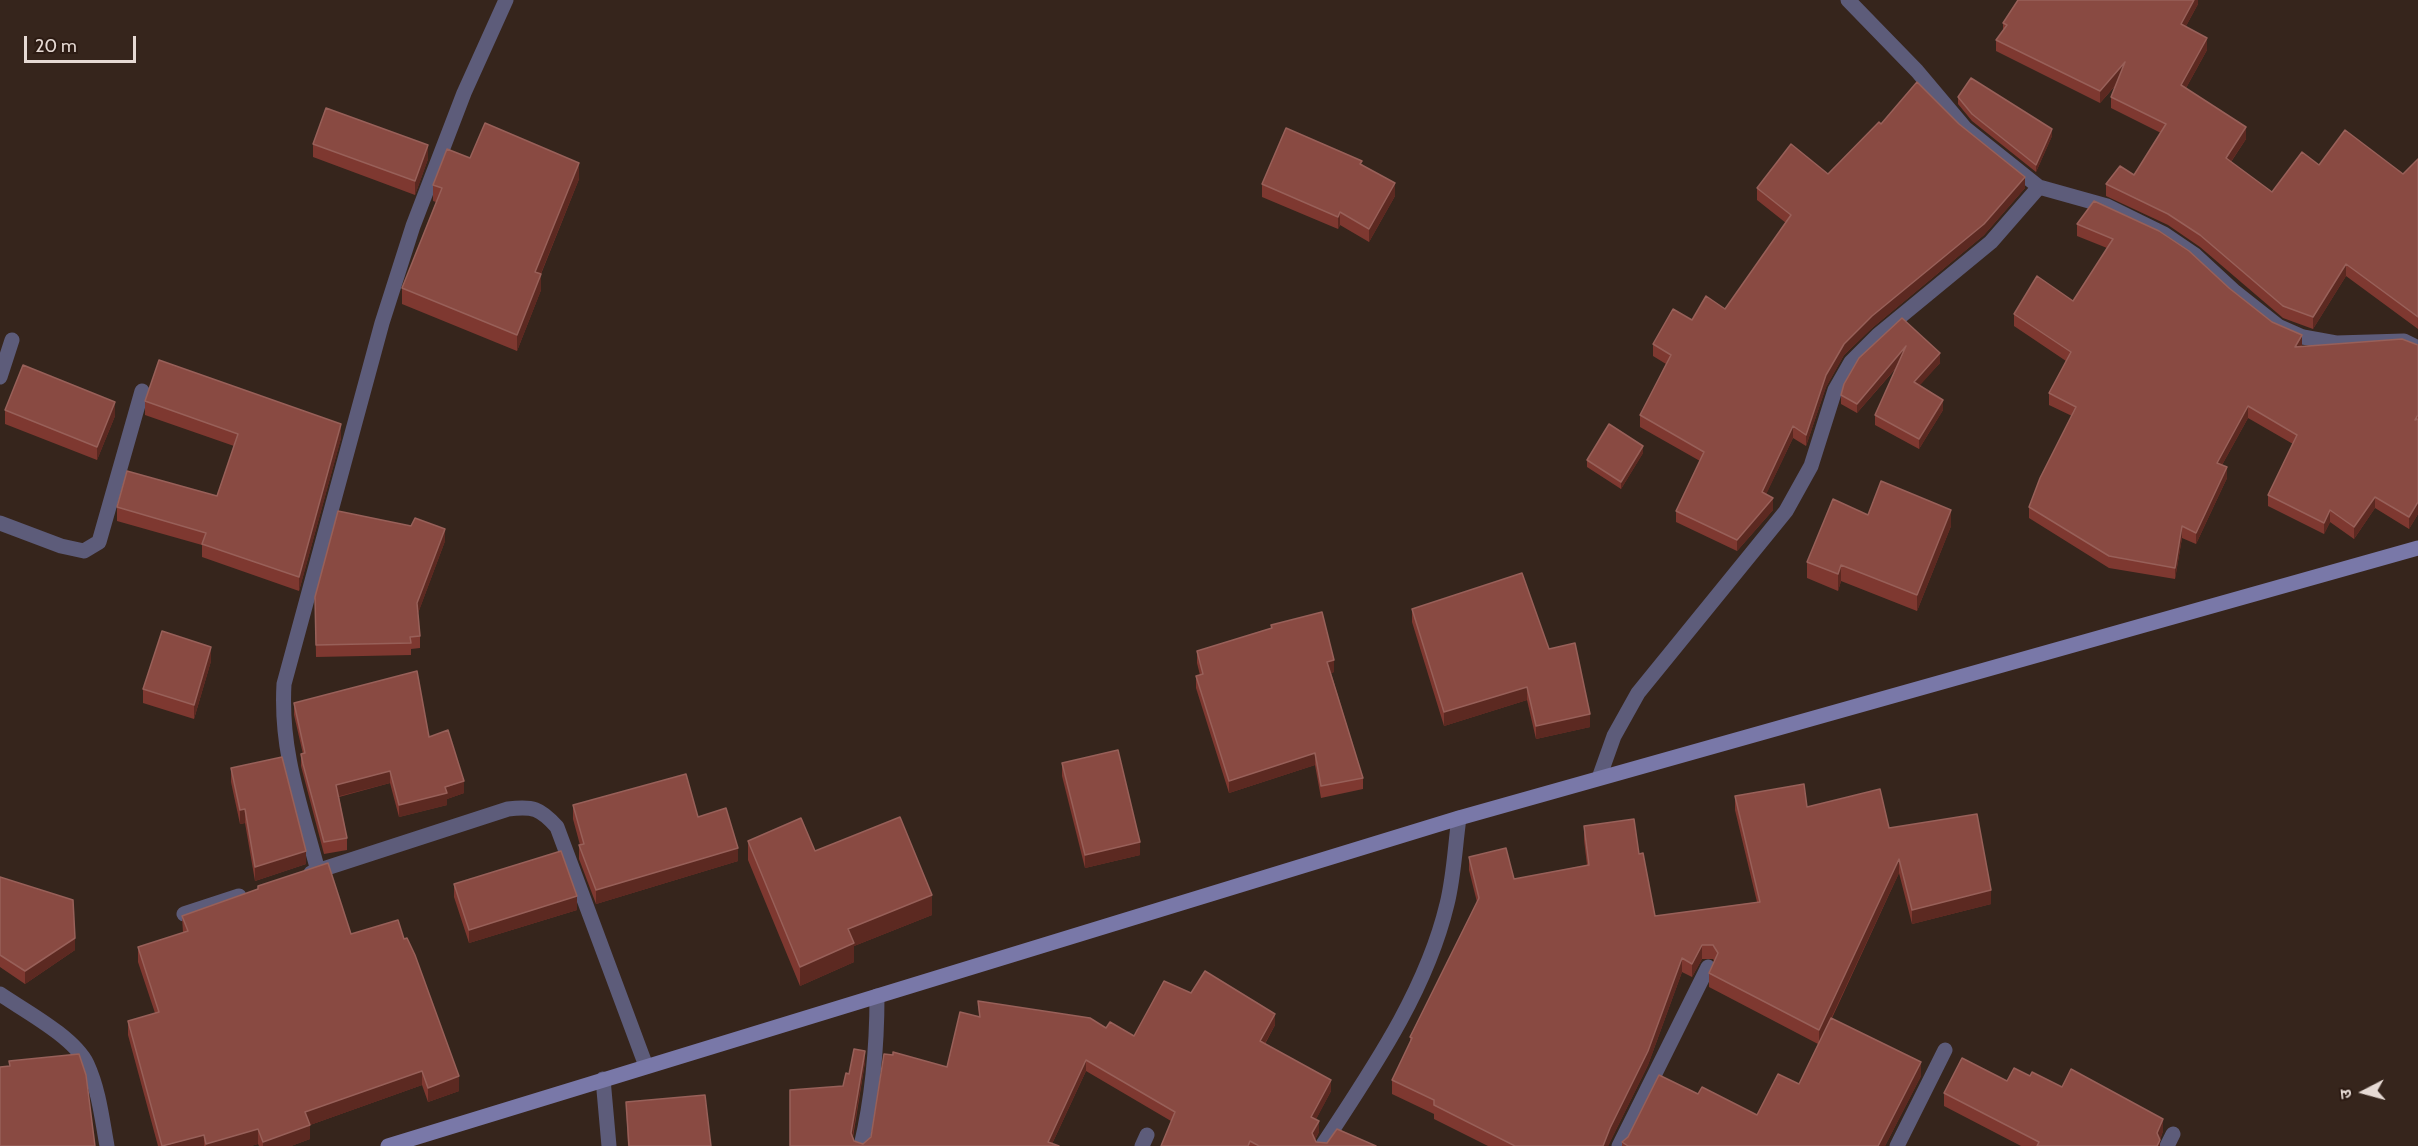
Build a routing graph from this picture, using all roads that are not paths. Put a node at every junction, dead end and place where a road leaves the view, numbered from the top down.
1 (506, 0) edge
2 (1848, 0) edge
3 (2039, 187) junction
4 (12, 340) dead end
5 (2418, 348) edge
6 (0, 377) edge
7 (142, 391) dead end
8 (0, 523) edge
9 (2418, 548) edge
10 (1599, 778) junction
11 (1459, 818) junction
12 (318, 871) junction
13 (296, 878) edge
14 (251, 892) edge
15 (184, 914) edge
16 (1708, 967) dead end
17 (0, 994) edge
18 (877, 996) junction
19 (1945, 1050) dead end
20 (646, 1066) junction
21 (603, 1079) junction
22 (107, 1146) edge
23 (388, 1146) edge
24 (609, 1146) edge
25 (861, 1146) edge
26 (1322, 1146) edge
27 (1619, 1146) edge
28 (1897, 1146) edge

1 - 12 street
2 - 3 street
3 - 5 street
3 - 10 street
4 - 6 street
7 - 8 street
9 - 10 street
10 - 11 street
11 - 18 street
11 - 26 street
12 - 13 street
12 - 20 street
14 - 15 street
16 - 27 street
17 - 22 street
18 - 20 street
18 - 25 street
19 - 28 street
20 - 21 street
21 - 23 street
21 - 24 street

